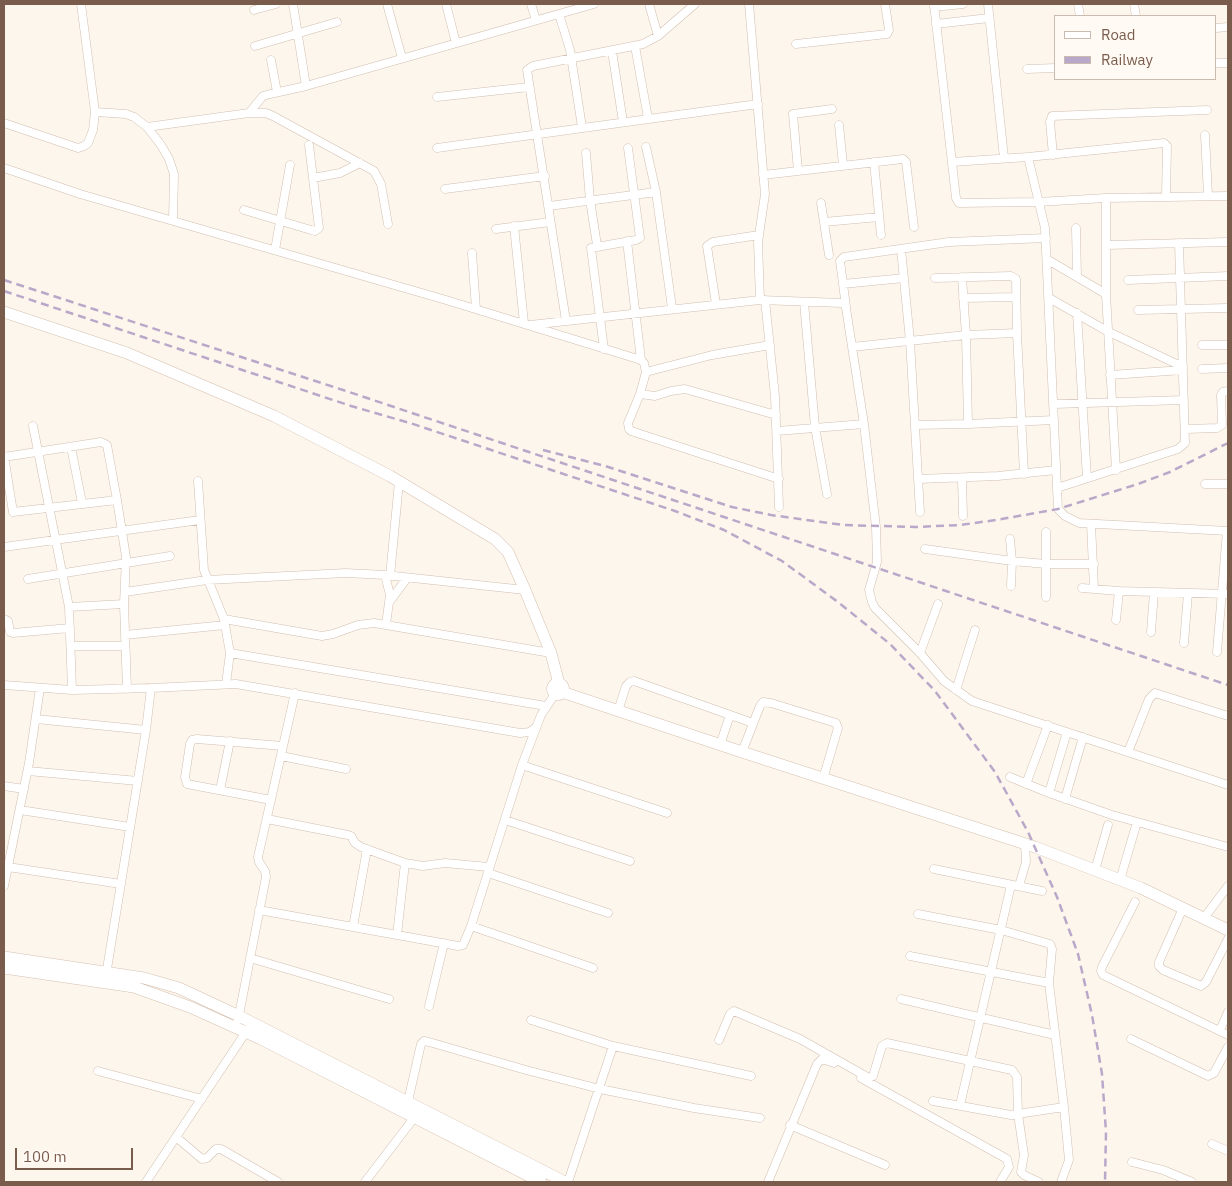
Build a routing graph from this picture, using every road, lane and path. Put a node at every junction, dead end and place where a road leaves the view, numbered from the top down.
1 (81, 4) edge
2 (276, 4) edge
3 (292, 4) edge
4 (387, 4) edge
5 (446, 4) edge
6 (531, 4) edge
7 (594, 4) edge
8 (649, 4) edge
9 (694, 4) edge
10 (749, 4) edge
11 (886, 4) edge
12 (963, 4) edge
13 (988, 4) edge
14 (934, 5) edge
15 (254, 10) dead end
16 (558, 14) junction
17 (990, 18) junction
18 (536, 20) junction
19 (336, 22) dead end
20 (936, 24) junction
21 (297, 34) junction
22 (658, 36) junction
23 (456, 43) junction
24 (796, 44) dead end
25 (255, 46) dead end
26 (635, 46) junction
27 (612, 50) junction
28 (402, 58) junction
29 (571, 58) junction
30 (271, 60) dead end
31 (1054, 68) edge
32 (1027, 69) dead end
33 (306, 86) junction
34 (528, 87) junction
35 (277, 92) junction
36 (437, 97) dead end
37 (758, 104) junction
38 (832, 110) dead end
39 (1207, 110) dead end
40 (95, 112) junction
41 (248, 113) junction
42 (648, 118) junction
43 (624, 122) junction
44 (4, 123) edge
45 (839, 125) dead end
46 (147, 127) junction
47 (582, 127) junction
48 (536, 134) junction
49 (1205, 135) dead end
50 (309, 145) dead end
51 (646, 147) dead end
52 (437, 148) dead end
53 (628, 148) dead end
54 (586, 153) dead end
55 (1053, 155) junction
56 (1028, 157) junction
57 (1004, 158) junction
58 (360, 162) junction
59 (874, 162) junction
60 (952, 162) junction
61 (290, 165) dead end
62 (843, 166) junction
63 (4, 168) edge
64 (798, 171) junction
65 (763, 175) junction
66 (544, 176) junction
67 (313, 178) junction
68 (445, 189) dead end
69 (656, 192) junction
70 (634, 195) junction
71 (1208, 196) junction
72 (1228, 196) edge
73 (1166, 197) junction
74 (1106, 198) junction
75 (590, 200) junction
76 (821, 202) dead end
77 (1038, 202) junction
78 (549, 206) junction
79 (244, 210) dead end
80 (879, 217) junction
81 (173, 220) junction
82 (280, 221) junction
83 (550, 222) junction
84 (824, 222) junction
85 (388, 224) dead end
86 (514, 226) junction
87 (914, 227) dead end
88 (496, 228) dead end
89 (1076, 228) dead end
90 (759, 234) junction
91 (881, 235) dead end
92 (1046, 238) junction
93 (627, 241) junction
94 (1228, 242) edge
95 (1179, 243) junction
96 (1106, 244) junction
97 (598, 245) junction
98 (275, 250) junction
99 (902, 250) junction
100 (472, 253) dead end
101 (829, 255) dead end
102 (1048, 260) junction
103 (1228, 276) edge
104 (962, 277) junction
105 (1077, 277) junction
106 (904, 278) junction
107 (935, 278) dead end
108 (1180, 278) junction
109 (1128, 280) dead end
110 (843, 284) junction
111 (1106, 294) junction
112 (1016, 297) junction
113 (963, 298) junction
114 (1049, 298) junction
115 (762, 300) junction
116 (804, 302) junction
117 (716, 304) junction
118 (672, 308) junction
119 (846, 308) junction
120 (1228, 308) edge
121 (476, 309) junction
122 (1182, 309) junction
123 (1138, 310) dead end
124 (4, 312) edge
125 (1077, 312) junction
126 (636, 313) junction
127 (600, 317) junction
128 (566, 321) junction
129 (527, 324) junction
130 (1107, 331) junction
131 (1016, 333) junction
132 (966, 335) junction
133 (910, 340) junction
134 (770, 345) junction
135 (1202, 345) dead end
136 (1228, 345) edge
137 (852, 347) junction
138 (604, 349) junction
139 (642, 360) junction
140 (1202, 368) dead end
141 (1228, 368) edge
142 (1183, 369) junction
143 (646, 372) junction
144 (1110, 376) junction
145 (1228, 391) edge
146 (640, 394) junction
147 (1184, 400) junction
148 (1112, 403) junction
149 (1054, 404) junction
150 (1083, 404) junction
151 (776, 416) junction
152 (1054, 420) junction
153 (1022, 422) junction
154 (864, 424) junction
155 (968, 424) junction
156 (915, 425) junction
157 (33, 426) dead end
158 (815, 427) junction
159 (1186, 429) junction
160 (777, 431) junction
161 (71, 447) junction
162 (37, 452) junction
163 (4, 456) edge
164 (1056, 470) junction
165 (1116, 470) junction
166 (1024, 474) junction
167 (962, 478) junction
168 (1087, 478) junction
169 (779, 479) junction
170 (918, 479) junction
171 (198, 481) dead end
172 (399, 482) junction
173 (1206, 484) dead end
174 (1228, 484) edge
175 (1056, 488) junction
176 (6, 493) edge
177 (827, 494) dead end
178 (117, 500) junction
179 (82, 503) junction
180 (50, 507) junction
181 (779, 507) dead end
182 (920, 512) dead end
183 (963, 516) dead end
184 (200, 520) junction
185 (1091, 524) junction
186 (122, 530) junction
187 (1228, 531) edge
188 (1046, 532) dead end
189 (56, 539) junction
190 (1010, 539) dead end
191 (4, 547) edge
192 (925, 549) dead end
193 (170, 556) dead end
194 (1012, 561) junction
195 (126, 562) junction
196 (1046, 564) junction
197 (1094, 564) junction
198 (1226, 568) edge
199 (62, 572) junction
200 (388, 576) junction
201 (407, 578) junction
202 (28, 579) dead end
203 (207, 580) junction
204 (1011, 586) dead end
205 (1082, 588) dead end
206 (1094, 589) junction
207 (524, 590) junction
208 (1119, 591) junction
209 (125, 592) junction
210 (1154, 592) junction
211 (1188, 593) junction
212 (1225, 594) edge
213 (1046, 597) dead end
214 (390, 602) junction
215 (124, 604) junction
216 (938, 604) dead end
217 (69, 607) junction
218 (4, 619) edge
219 (1116, 620) dead end
220 (225, 622) junction
221 (386, 624) junction
222 (70, 628) junction
223 (974, 630) dead end
224 (1151, 632) dead end
225 (125, 635) junction
226 (1184, 643) dead end
227 (71, 646) junction
228 (125, 646) junction
229 (1216, 652) dead end
230 (230, 653) junction
231 (550, 653) junction
232 (920, 653) junction
233 (226, 684) junction
234 (4, 685) edge
235 (40, 688) junction
236 (151, 688) junction
237 (127, 689) junction
238 (72, 690) junction
239 (559, 690) junction
240 (956, 690) junction
241 (295, 693) junction
242 (546, 706) junction
243 (618, 711) junction
244 (730, 715) junction
245 (1228, 716) edge
246 (36, 719) junction
247 (754, 723) junction
248 (1048, 726) junction
249 (536, 727) junction
250 (146, 730) junction
251 (1067, 732) junction
252 (1083, 737) junction
253 (230, 741) junction
254 (720, 745) junction
255 (283, 746) junction
256 (742, 752) junction
257 (1128, 752) junction
258 (281, 756) junction
259 (522, 765) junction
260 (346, 769) dead end
261 (28, 770) junction
262 (1010, 776) dead end
263 (823, 778) junction
264 (138, 781) junction
265 (1026, 784) junction
266 (1228, 785) edge
267 (4, 786) edge
268 (24, 789) junction
269 (220, 790) junction
270 (1049, 793) junction
271 (1065, 798) junction
272 (271, 800) junction
273 (20, 810) junction
274 (667, 813) dead end
275 (267, 819) junction
276 (505, 820) junction
277 (1137, 822) junction
278 (1108, 825) dead end
279 (130, 827) junction
280 (4, 844) edge
281 (1025, 844) junction
282 (12, 845) junction
283 (1228, 847) edge
284 (367, 849) junction
285 (630, 861) dead end
286 (405, 863) junction
287 (8, 866) junction
288 (934, 869) dead end
289 (489, 870) junction
290 (1094, 870) junction
291 (1120, 880) junction
292 (121, 884) junction
293 (4, 885) edge
294 (1015, 885) junction
295 (1228, 886) edge
296 (1042, 891) dead end
297 (1135, 902) dead end
298 (1184, 908) junction
299 (259, 910) junction
300 (608, 913) dead end
301 (918, 914) dead end
302 (1204, 918) junction
303 (471, 926) junction
304 (353, 927) junction
305 (1001, 930) junction
306 (1228, 930) edge
307 (398, 935) junction
308 (1228, 939) edge
309 (444, 943) junction
310 (910, 956) dead end
311 (4, 957) edge
312 (250, 958) junction
313 (4, 968) edge
314 (593, 968) dead end
315 (992, 972) junction
316 (106, 977) junction
317 (1049, 983) junction
318 (389, 999) dead end
319 (901, 999) dead end
320 (429, 1006) dead end
321 (1228, 1012) edge
322 (981, 1018) junction
323 (531, 1020) dead end
324 (237, 1022) junction
325 (249, 1027) junction
326 (1220, 1030) junction
327 (1055, 1035) junction
328 (1228, 1035) edge
329 (1131, 1039) dead end
330 (719, 1040) dead end
331 (613, 1046) junction
332 (1228, 1047) edge
333 (970, 1060) junction
334 (98, 1071) dead end
335 (751, 1076) dead end
336 (600, 1089) junction
337 (202, 1099) junction
338 (933, 1101) dead end
339 (408, 1102) junction
340 (960, 1105) junction
341 (1064, 1107) junction
342 (417, 1113) junction
343 (1018, 1114) junction
344 (760, 1118) dead end
345 (790, 1125) junction
346 (176, 1137) junction
347 (1212, 1144) dead end
348 (1228, 1152) edge
349 (1132, 1162) dead end
350 (885, 1165) dead end
351 (561, 1181) edge
352 (146, 1182) edge
353 (278, 1182) edge
354 (365, 1182) edge
355 (541, 1182) edge
356 (768, 1182) edge
357 (1000, 1182) edge
358 (1039, 1182) edge
359 (1061, 1182) edge
360 (1192, 1182) edge

1 - 40 street
2 - 15 street
3 - 21 street
4 - 28 street
5 - 23 street
6 - 18 street
7 - 16 street
8 - 22 street
9 - 22 street
10 - 37 street
11 - 24 street
12 - 14 street
13 - 17 street
14 - 20 street
16 - 18 street
16 - 29 street
17 - 20 street
17 - 57 street
18 - 23 street
19 - 21 street
20 - 60 street
21 - 25 street
21 - 33 street
22 - 26 street
23 - 28 street
26 - 27 street
26 - 42 street
27 - 29 street
27 - 43 street
28 - 33 street
29 - 34 street
29 - 47 street
30 - 35 street
31 - 32 street
33 - 35 street
34 - 36 street
34 - 48 street
35 - 41 street
37 - 42 street
37 - 65 street
38 - 64 street
39 - 55 street
40 - 44 street
40 - 46 street
41 - 46 street
41 - 58 street
42 - 43 street
43 - 47 street
45 - 62 street
46 - 81 street
47 - 48 street
48 - 52 street
48 - 66 street
49 - 71 street
50 - 67 street
51 - 69 street
53 - 70 street
54 - 75 street
55 - 56 street
55 - 73 street
56 - 57 street
56 - 77 street
57 - 60 street
58 - 67 street
58 - 85 street
59 - 62 street
59 - 80 street
59 - 87 street
60 - 77 street
61 - 82 street
62 - 64 street
63 - 81 street
64 - 65 street
65 - 90 street
66 - 68 street
66 - 78 street
67 - 82 street
69 - 70 street
69 - 118 street
70 - 75 street
70 - 93 street
71 - 72 street
71 - 73 street
73 - 74 street
74 - 77 street
74 - 96 street
75 - 78 street
75 - 97 street
76 - 84 street
77 - 92 street
78 - 83 street
79 - 82 street
80 - 84 street
80 - 91 street
81 - 98 street
82 - 98 street
83 - 86 street
83 - 128 street
84 - 101 street
86 - 88 street
86 - 129 street
89 - 105 street
90 - 115 street
90 - 117 street
92 - 99 street
92 - 102 street
93 - 97 street
93 - 126 street
94 - 95 street
95 - 96 street
95 - 108 street
96 - 111 street
97 - 127 street
98 - 121 street
99 - 106 street
99 - 110 street
100 - 121 street
102 - 105 street
102 - 114 street
103 - 108 street
104 - 107 street
104 - 112 street
104 - 113 street
105 - 111 street
106 - 110 street
106 - 133 street
108 - 109 street
108 - 122 street
110 - 119 street
111 - 130 street
112 - 113 street
112 - 131 street
113 - 132 street
114 - 125 street
114 - 149 street
115 - 116 street
115 - 117 street
115 - 134 street
116 - 119 street
116 - 158 street
117 - 118 street
118 - 126 street
119 - 137 street
120 - 122 street
121 - 129 street
122 - 123 street
122 - 142 street
124 - 172 street
125 - 130 street
125 - 150 street
126 - 127 street
126 - 139 street
127 - 128 street
127 - 138 street
128 - 129 street
129 - 138 street
130 - 142 street
130 - 144 street
131 - 132 street
131 - 153 street
132 - 133 street
132 - 155 street
133 - 137 street
133 - 156 street
134 - 143 street
134 - 151 street
135 - 136 street
137 - 154 street
138 - 139 street
139 - 143 street
140 - 141 street
142 - 144 street
142 - 147 street
143 - 146 street
144 - 148 street
145 - 159 street
146 - 151 street
146 - 169 street
147 - 148 street
147 - 159 street
148 - 150 street
148 - 165 street
149 - 150 street
149 - 152 street
150 - 168 street
151 - 160 street
152 - 153 street
152 - 164 street
153 - 155 street
153 - 166 street
154 - 158 street
154 - 232 street
155 - 156 street
156 - 170 street
157 - 162 street
158 - 160 street
158 - 177 street
159 - 165 street
160 - 169 street
161 - 162 street
161 - 178 street
161 - 179 street
162 - 163 street
162 - 180 street
163 - 176 street
164 - 166 street
164 - 175 street
165 - 168 street
166 - 167 street
167 - 170 street
167 - 183 street
168 - 175 street
169 - 181 street
170 - 182 street
171 - 184 street
172 - 200 street
172 - 207 street
173 - 174 street
175 - 185 street
176 - 180 street
178 - 179 street
178 - 186 street
179 - 180 street
180 - 189 street
184 - 186 street
184 - 203 street
185 - 187 street
185 - 197 street
186 - 189 street
186 - 195 street
187 - 198 street
188 - 196 street
189 - 191 street
189 - 199 street
190 - 194 street
192 - 194 street
193 - 195 street
194 - 196 street
194 - 204 street
195 - 199 street
195 - 209 street
196 - 197 street
196 - 213 street
197 - 206 street
198 - 212 street
199 - 202 street
199 - 217 street
200 - 201 street
200 - 203 street
200 - 214 street
201 - 207 street
201 - 214 street
203 - 209 street
203 - 220 street
205 - 206 street
206 - 208 street
207 - 231 street
208 - 210 street
208 - 219 street
209 - 215 street
210 - 211 street
210 - 224 street
211 - 212 street
211 - 226 street
212 - 229 street
214 - 221 street
215 - 217 street
215 - 225 street
216 - 232 street
217 - 222 street
218 - 222 street
220 - 221 street
220 - 225 street
220 - 230 street
221 - 231 street
222 - 227 street
223 - 240 street
225 - 228 street
227 - 228 street
227 - 238 street
228 - 237 street
230 - 233 street
230 - 242 street
231 - 239 street
232 - 240 street
233 - 236 street
233 - 241 street
234 - 235 street
235 - 238 street
235 - 246 street
236 - 237 street
236 - 250 street
237 - 238 street
239 - 242 street
239 - 243 street
240 - 248 street
241 - 249 street
241 - 255 street
242 - 249 street
243 - 244 street
243 - 254 street
244 - 247 street
244 - 254 street
245 - 257 street
246 - 250 street
246 - 261 street
247 - 256 street
247 - 263 street
248 - 251 street
248 - 265 street
249 - 259 street
250 - 264 street
251 - 252 street
251 - 270 street
252 - 257 street
252 - 271 street
253 - 255 street
253 - 269 street
253 - 269 street
254 - 256 street
255 - 258 street
256 - 263 street
257 - 266 street
258 - 260 street
258 - 272 street
259 - 274 street
259 - 276 street
261 - 264 street
261 - 268 street
262 - 265 street
263 - 281 street
264 - 279 street
265 - 270 street
267 - 268 street
268 - 273 street
269 - 272 street
270 - 271 street
271 - 277 street
272 - 275 street
273 - 279 street
273 - 282 street
275 - 284 street
275 - 299 street
276 - 285 street
276 - 289 street
277 - 283 street
277 - 291 street
278 - 290 street
279 - 292 street
280 - 282 street
281 - 290 street
281 - 294 street
282 - 287 street
284 - 286 street
284 - 304 street
286 - 289 street
286 - 307 street
287 - 292 street
287 - 293 street
288 - 294 street
289 - 300 street
289 - 303 street
290 - 291 street
291 - 298 street
292 - 316 street
294 - 296 street
294 - 305 street
295 - 302 street
297 - 326 street
298 - 302 street
298 - 308 street
299 - 304 street
299 - 312 street
301 - 305 street
302 - 306 street
303 - 309 street
303 - 314 street
304 - 307 street
305 - 315 street
305 - 317 street
307 - 309 street
309 - 320 street
310 - 315 street
311 - 316 street
312 - 318 street
312 - 324 street
313 - 316 street
315 - 317 street
315 - 322 street
316 - 324 street
317 - 327 street
319 - 322 street
321 - 326 street
322 - 327 street
322 - 333 street
323 - 331 street
324 - 325 street
325 - 337 street
325 - 339 street
325 - 342 street
326 - 328 street
327 - 341 street
329 - 332 street
330 - 333 street
331 - 335 street
331 - 336 street
333 - 340 street
333 - 343 street
334 - 337 street
336 - 339 street
336 - 344 street
336 - 351 street
337 - 346 street
338 - 340 street
339 - 342 street
340 - 343 street
341 - 343 street
341 - 359 street
342 - 351 street
342 - 354 street
342 - 355 street
343 - 358 street
345 - 350 street
345 - 356 street
345 - 357 street
346 - 352 street
346 - 353 street
347 - 348 street
349 - 360 street

